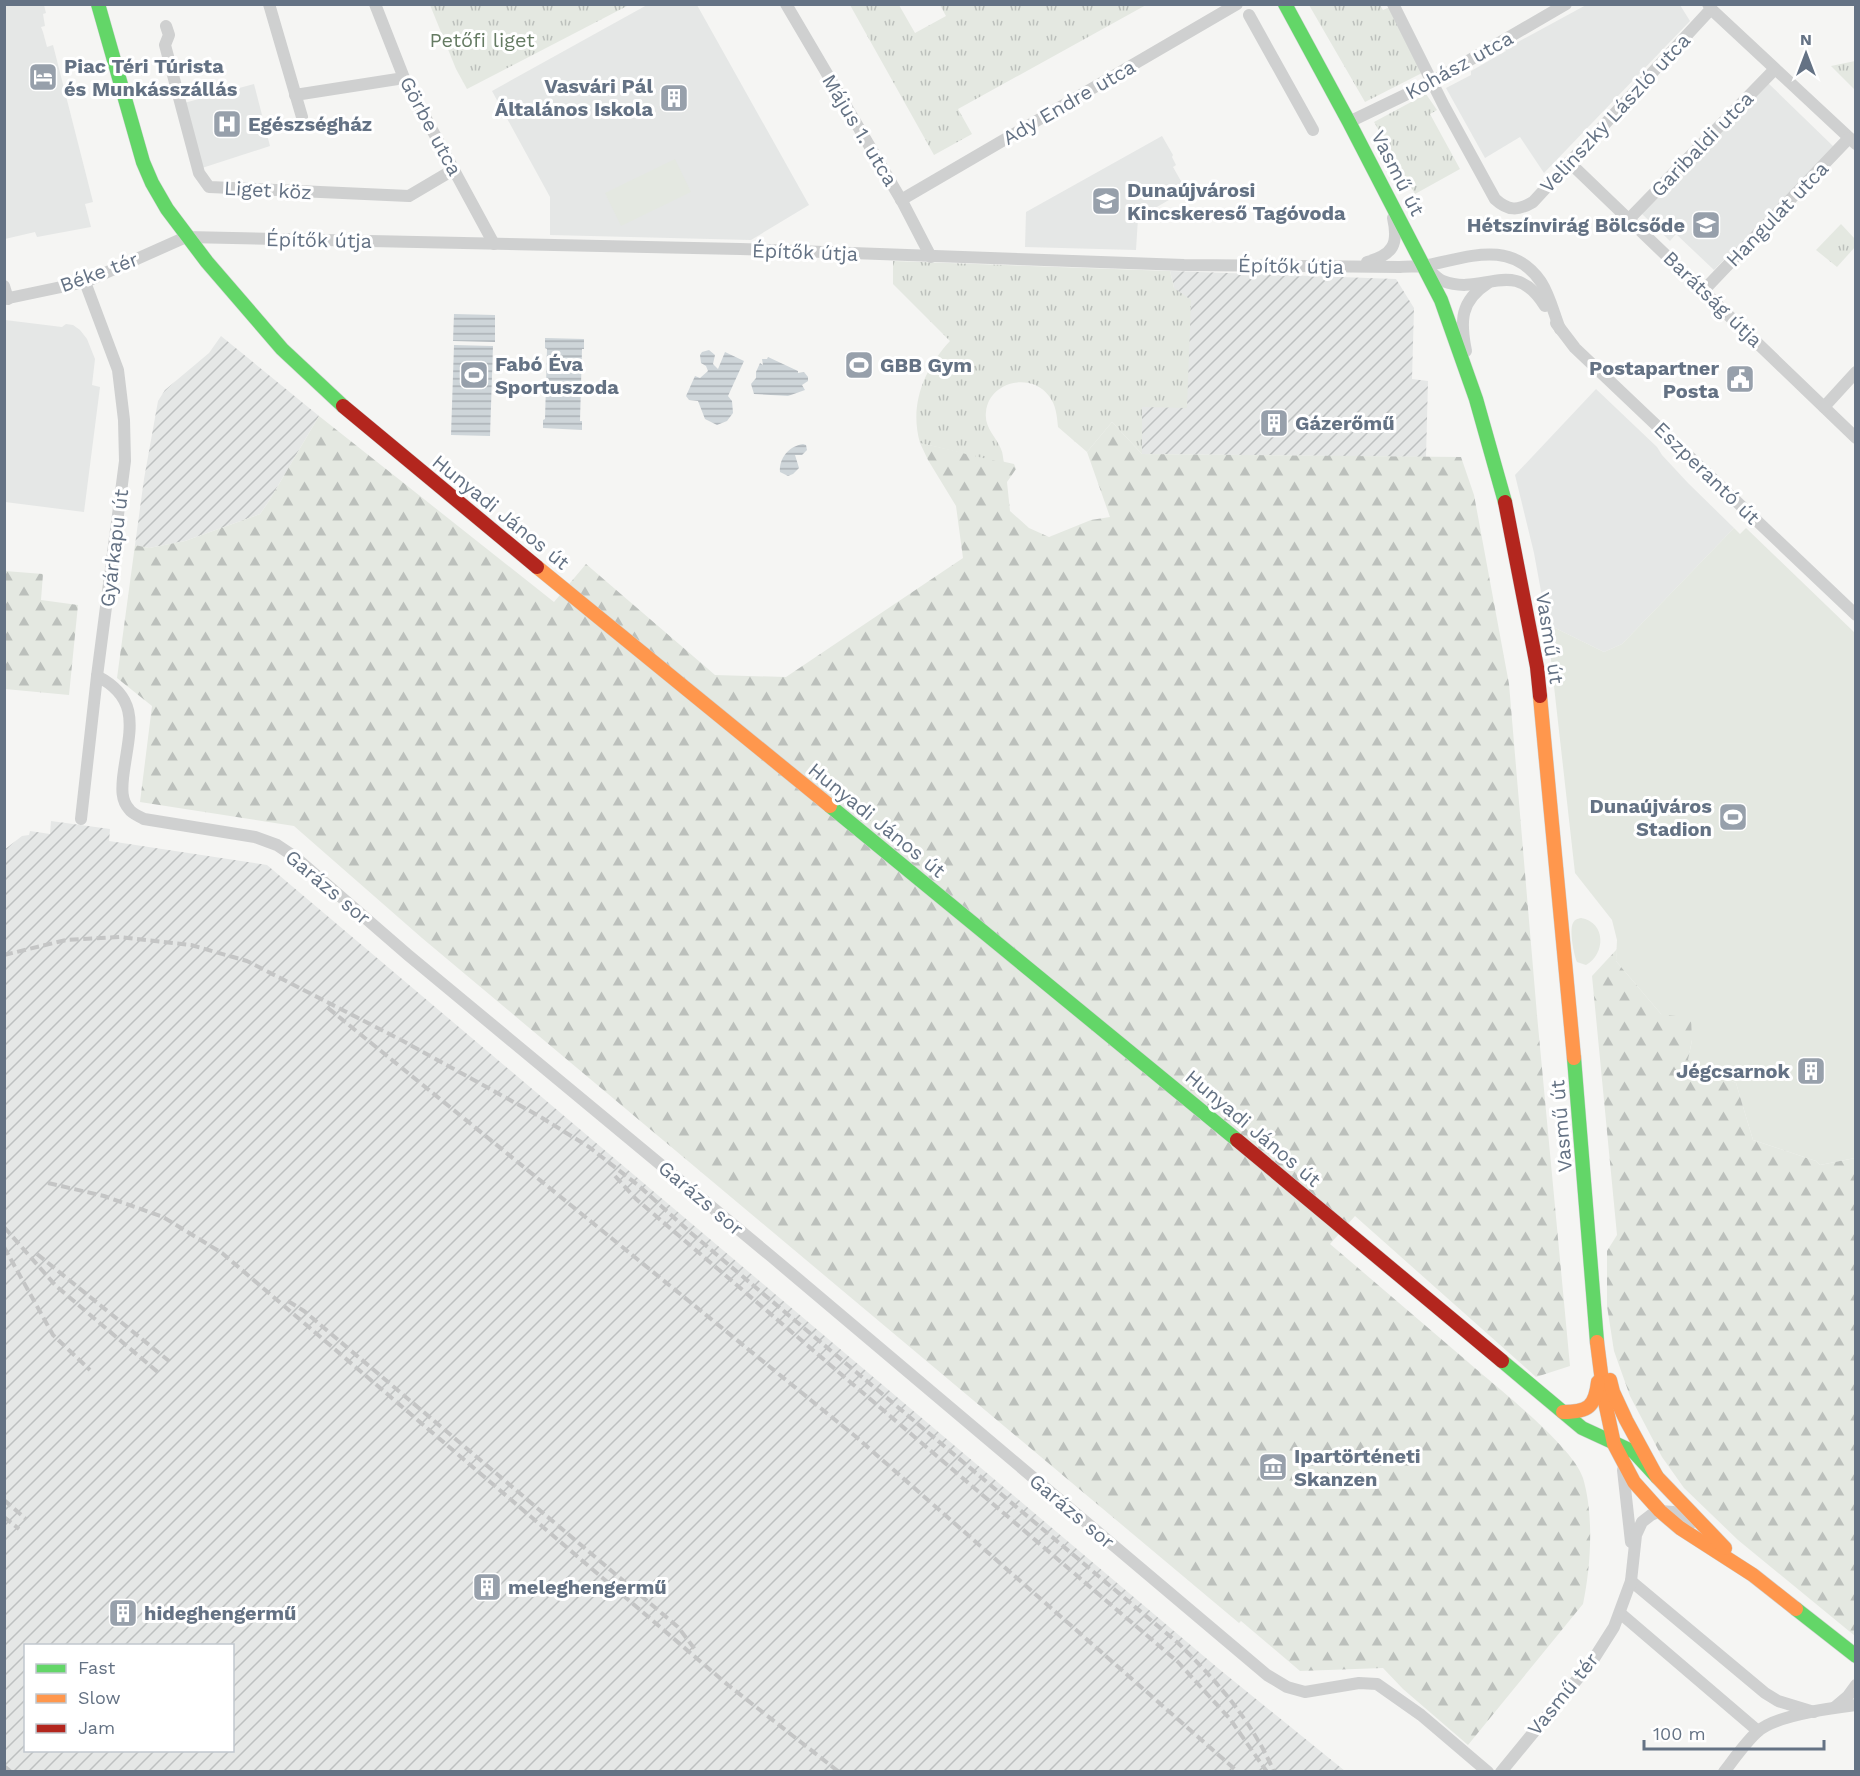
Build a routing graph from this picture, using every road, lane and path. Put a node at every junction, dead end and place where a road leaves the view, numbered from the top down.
1 (98, 4) edge
2 (269, 4) edge
3 (375, 4) edge
4 (786, 4) edge
5 (1237, 4) edge
6 (1285, 4) edge
7 (1393, 4) edge
8 (1566, 4) edge
9 (1710, 7) edge
10 (1249, 15) dead end
11 (166, 26) dead end
12 (1775, 69) junction
13 (404, 78) junction
14 (1432, 82) junction
15 (295, 95) junction
16 (302, 117) dead end
17 (1350, 122) junction
18 (1313, 130) dead end
19 (1852, 141) edge
20 (1569, 162) junction
21 (453, 170) junction
22 (901, 200) junction
23 (1390, 202) junction
24 (1629, 219) junction
25 (186, 237) junction
26 (494, 244) junction
27 (932, 257) junction
28 (1351, 266) junction
29 (1423, 266) junction
30 (85, 282) junction
31 (1490, 282) junction
32 (4, 286) edge
33 (1704, 290) junction
34 (6, 299) edge
35 (1560, 329) junction
36 (1856, 372) edge
37 (1476, 399) junction
38 (1824, 407) junction
39 (1856, 438) edge
40 (1856, 615) edge
41 (97, 675) junction
42 (81, 819) dead end
43 (1597, 1326) junction
44 (1599, 1363) junction
45 (1563, 1412) junction
46 (1614, 1444) junction
47 (1658, 1477) junction
48 (1660, 1512) junction
49 (1712, 1535) junction
50 (1633, 1555) junction
51 (1753, 1575) junction
52 (1631, 1581) junction
53 (1620, 1613) junction
54 (1854, 1657) edge
55 (1856, 1685) edge
56 (1856, 1705) edge
57 (1834, 1708) junction
58 (1814, 1712) junction
59 (1758, 1731) junction
60 (1488, 1772) edge
61 (1501, 1772) edge
62 (1724, 1772) edge

1 - 25 street, Hunyadi János út
2 - 15 street
3 - 13 street, Görbe utca
4 - 22 street, Május 1. utca
5 - 22 street, Ady Endre utca
6 - 17 street, Vasmű út
7 - 14 street
8 - 14 street, Kohász utca
9 - 12 street
9 - 20 street, Velinszky László utca
10 - 18 street
11 - 21 street, Liget köz
12 - 19 street
12 - 24 street, Garibaldi utca
13 - 15 street
13 - 21 street, Görbe utca
14 - 17 street, Kohász utca
14 - 20 street, Velinszky László utca
15 - 16 street
17 - 23 street, Vasmű út
19 - 33 street, Hangulat utca
20 - 24 street, Barátság útja
21 - 26 street, Görbe utca
22 - 27 street, Május 1. utca
23 - 28 street
23 - 29 street, Vasmű út
24 - 33 street, Barátság útja
25 - 26 street, Építők útja
25 - 30 street, Béke tér
25 - 45 street, Hunyadi János út
26 - 27 street, Építők útja
27 - 28 street, Építők útja
28 - 29 street, Építők útja
29 - 31 street, Eszperantó út
29 - 35 street, Eszperantó út
29 - 37 street, Vasmű út
30 - 34 street, Béke tér
30 - 41 street, Gyárkapu út
31 - 35 street, Eszperantó út
31 - 37 street
32 - 34 street
33 - 38 street, Barátság útja
35 - 40 street, Eszperantó út
36 - 38 street
37 - 43 street, Vasmű út
38 - 39 street, Barátság útja
41 - 42 street, Gyárkapu út
41 - 60 street, Garázs sor
43 - 44 street
43 - 47 street
44 - 45 street
44 - 46 street
45 - 46 street, Hunyadi János út
46 - 47 street
46 - 48 street
46 - 50 street
47 - 49 street
48 - 49 street
48 - 50 street
48 - 51 street
49 - 51 street
50 - 52 street, Vasmű tér
51 - 54 street
52 - 53 street, Vasmű tér
52 - 58 street
53 - 59 street
53 - 61 street, Vasmű tér
55 - 57 street
56 - 57 street
57 - 58 street
58 - 59 street
59 - 62 street

